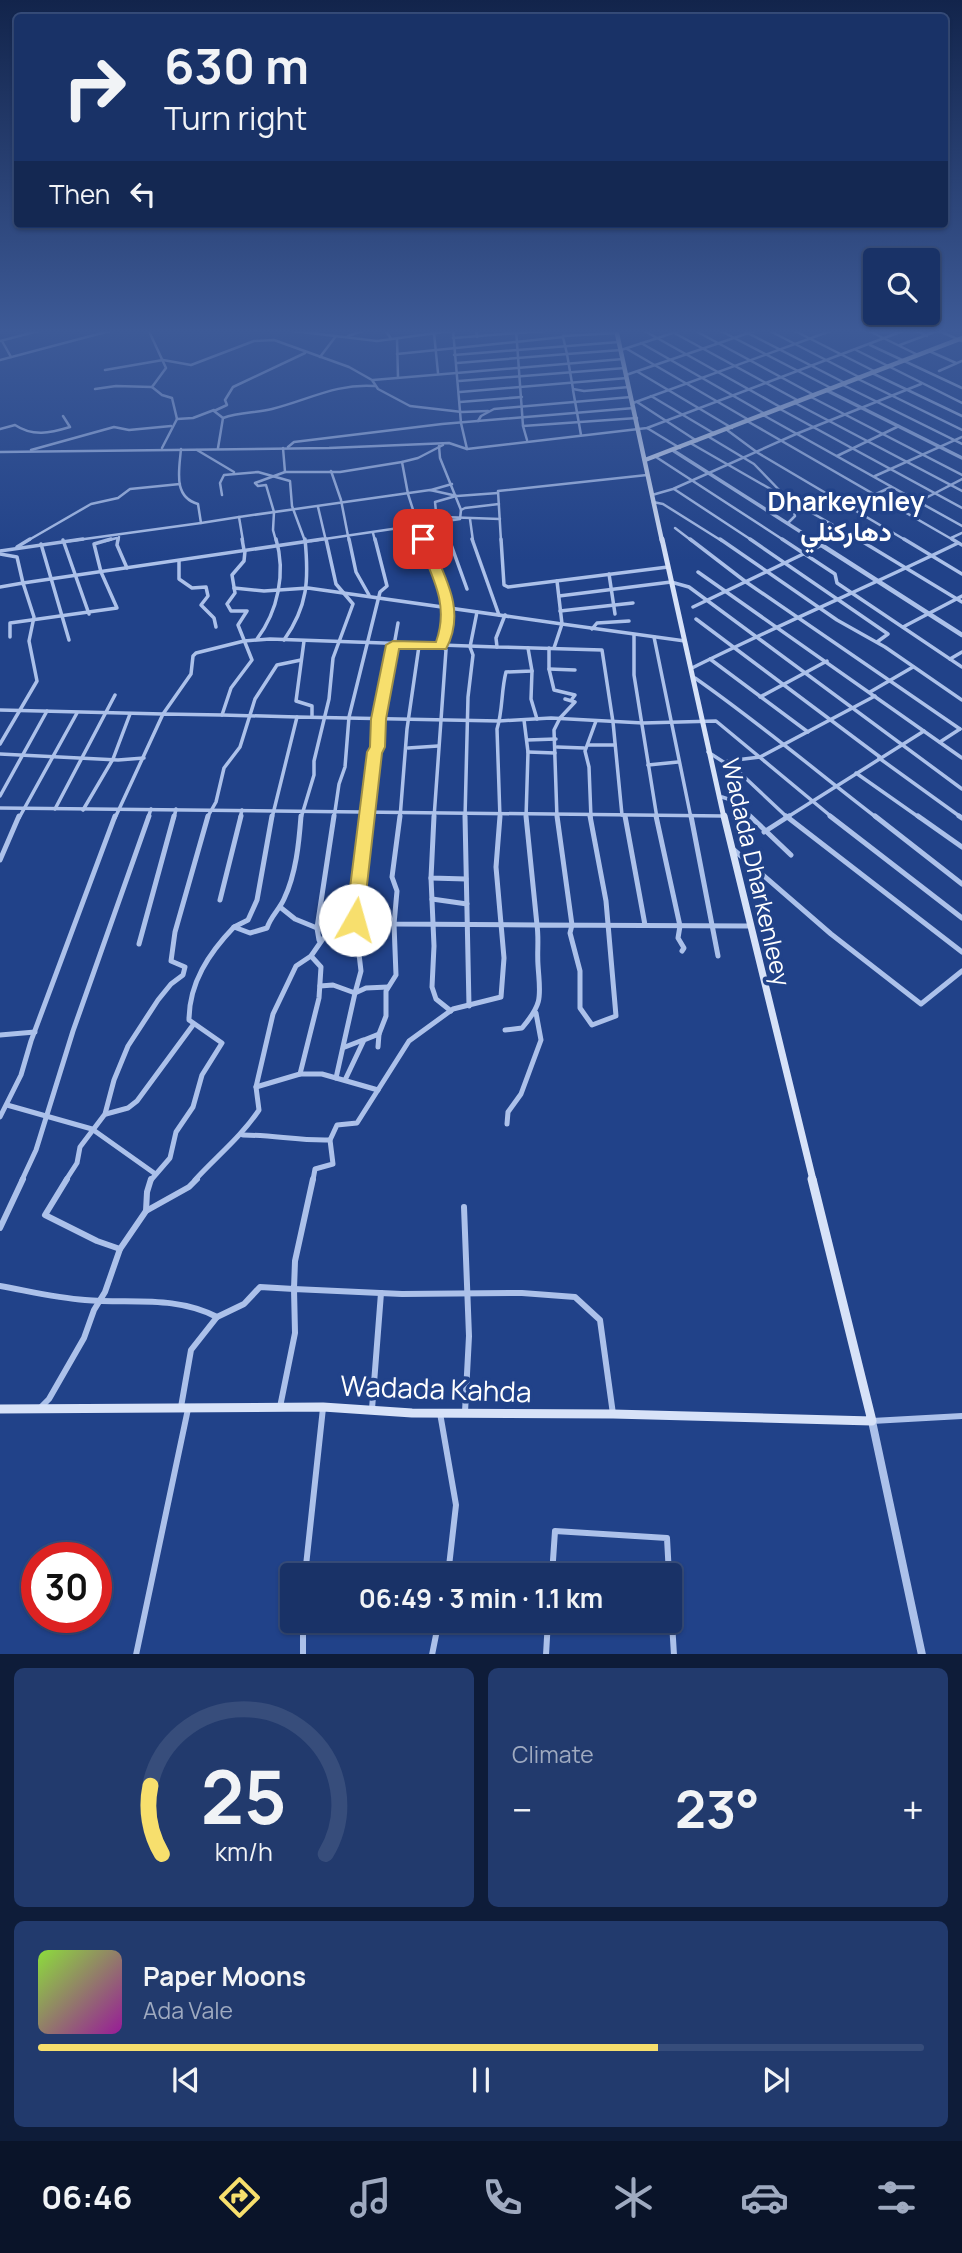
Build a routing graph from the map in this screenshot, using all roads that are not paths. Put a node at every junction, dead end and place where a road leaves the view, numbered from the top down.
1 (174, 406) edge
2 (224, 406) edge
3 (282, 406) edge
4 (412, 406) edge
5 (461, 406) edge
6 (521, 406) edge
7 (522, 406) edge
8 (577, 406) edge
9 (613, 406) edge
10 (635, 406) edge
11 (641, 406) edge
12 (668, 406) edge
13 (696, 406) edge
14 (704, 406) edge
15 (723, 406) edge
16 (750, 406) edge
17 (776, 406) edge
18 (787, 406) edge
19 (804, 406) edge
20 (831, 406) edge
21 (860, 406) edge
22 (867, 406) edge
23 (886, 406) edge
24 (914, 406) edge
25 (942, 406) edge
26 (699, 408) junction
27 (863, 408) junction
28 (946, 408) junction
29 (781, 409) junction
30 (214, 410) junction
31 (462, 411) junction
32 (488, 411) junction
33 (578, 413) junction
34 (930, 414) junction
35 (682, 415) junction
36 (764, 415) junction
37 (846, 415) junction
38 (63, 416) dead end
39 (962, 416) edge
40 (523, 417) junction
41 (223, 418) junction
42 (636, 418) junction
43 (177, 419) junction
44 (478, 421) junction
45 (666, 421) junction
46 (748, 421) junction
47 (830, 421) junction
48 (461, 423) junction
49 (580, 423) junction
50 (171, 426) junction
51 (523, 426) junction
52 (899, 426) junction
53 (647, 428) junction
54 (814, 428) junction
55 (0, 429) edge
56 (639, 429) junction
57 (730, 429) junction
58 (962, 430) edge
59 (716, 434) junction
60 (796, 434) junction
61 (883, 434) junction
62 (581, 435) junction
63 (709, 437) junction
64 (962, 438) edge
65 (527, 440) junction
66 (955, 440) junction
67 (866, 441) junction
68 (781, 442) junction
69 (449, 443) junction
70 (695, 443) junction
71 (962, 444) edge
72 (439, 446) junction
73 (940, 447) junction
74 (218, 448) junction
75 (285, 448) junction
76 (681, 448) junction
77 (852, 448) junction
78 (162, 449) junction
79 (181, 449) junction
80 (197, 449) junction
81 (467, 449) junction
82 (674, 451) junction
83 (0, 452) edge
84 (27, 452) junction
85 (758, 453) junction
86 (922, 455) junction
87 (645, 456) junction
88 (837, 456) junction
89 (656, 457) junction
90 (745, 458) junction
91 (962, 458) edge
92 (402, 462) junction
93 (907, 462) junction
94 (727, 465) junction
95 (890, 470) junction
96 (331, 471) junction
97 (235, 472) junction
98 (285, 472) junction
99 (709, 473) junction
100 (276, 474) junction
101 (647, 475) junction
102 (876, 477) junction
103 (962, 477) edge
104 (691, 480) junction
105 (180, 484) junction
106 (452, 484) junction
107 (887, 484) junction
108 (952, 485) junction
109 (892, 487) junction
110 (673, 489) junction
111 (883, 489) junction
112 (430, 490) junction
113 (962, 491) edge
114 (498, 493) junction
115 (934, 493) junction
116 (408, 494) junction
117 (222, 495) dead end
118 (874, 495) junction
119 (457, 496) junction
120 (653, 498) junction
121 (788, 498) junction
122 (919, 501) junction
123 (341, 504) junction
124 (499, 504) junction
125 (318, 507) junction
126 (962, 508) edge
127 (293, 510) junction
128 (461, 510) junction
129 (274, 512) junction
130 (239, 517) junction
131 (460, 519) junction
132 (470, 519) junction
133 (500, 519) junction
134 (443, 522) junction
135 (201, 523) junction
136 (788, 523) junction
137 (419, 526) junction
138 (962, 526) edge
139 (675, 528) dead end
140 (127, 533) junction
141 (373, 533) junction
142 (962, 533) edge
143 (349, 536) junction
144 (117, 538) junction
145 (950, 538) junction
146 (63, 540) junction
147 (326, 540) junction
148 (306, 543) junction
149 (41, 544) junction
150 (960, 544) edge
151 (822, 545) junction
152 (278, 547) junction
153 (16, 548) junction
154 (244, 551) junction
155 (0, 552) edge
156 (806, 553) junction
157 (930, 556) junction
158 (179, 561) junction
159 (787, 563) junction
160 (668, 567) junction
161 (127, 568) junction
162 (906, 570) junction
163 (101, 572) junction
164 (698, 572) dead end
165 (766, 572) junction
166 (609, 574) junction
167 (962, 574) edge
168 (75, 575) junction
169 (50, 579) junction
170 (557, 581) junction
171 (671, 582) junction
172 (746, 582) junction
173 (880, 582) junction
174 (23, 583) junction
175 (0, 587) edge
176 (234, 588) junction
177 (308, 588) junction
178 (467, 589) dead end
179 (612, 589) junction
180 (277, 590) junction
181 (345, 592) junction
182 (729, 592) junction
183 (852, 593) junction
184 (370, 595) junction
185 (379, 596) junction
186 (559, 596) junction
187 (962, 596) edge
188 (837, 598) junction
189 (957, 599) junction
190 (705, 601) junction
191 (962, 602) edge
192 (634, 603) dead end
193 (615, 605) junction
194 (449, 606) junction
195 (818, 606) junction
196 (693, 607) dead end
197 (561, 611) junction
198 (477, 612) junction
199 (89, 614) junction
200 (615, 614) dead end
201 (929, 614) junction
202 (499, 615) junction
203 (505, 615) junction
204 (62, 616) junction
205 (797, 616) junction
206 (696, 619) dead end
207 (33, 621) junction
208 (629, 621) dead end
209 (398, 623) dead end
210 (562, 624) junction
211 (216, 626) dead end
212 (774, 627) junction
213 (903, 627) junction
214 (592, 629) junction
215 (634, 635) junction
216 (962, 635) edge
217 (10, 637) dead end
218 (654, 637) junction
219 (754, 638) junction
220 (69, 640) dead end
221 (244, 640) junction
222 (256, 640) junction
223 (284, 640) junction
224 (304, 641) junction
225 (338, 642) junction
226 (685, 642) junction
227 (877, 642) junction
228 (366, 644) junction
229 (393, 645) junction
230 (419, 646) junction
231 (442, 646) junction
232 (470, 647) junction
233 (497, 648) junction
234 (528, 648) junction
235 (551, 648) junction
236 (734, 648) junction
237 (962, 652) edge
238 (710, 659) junction
239 (950, 659) junction
240 (301, 660) junction
241 (827, 661) junction
242 (913, 667) junction
243 (962, 667) edge
244 (692, 668) junction
245 (549, 669) junction
246 (575, 670) dead end
247 (532, 671) junction
248 (804, 673) junction
249 (695, 678) junction
250 (890, 682) junction
251 (781, 684) junction
252 (870, 692) junction
253 (115, 695) dead end
254 (875, 696) junction
255 (760, 697) junction
256 (565, 699) dead end
257 (572, 699) junction
258 (962, 700) edge
259 (852, 707) junction
260 (0, 710) edge
261 (21, 710) junction
262 (47, 711) junction
263 (77, 713) junction
264 (106, 713) junction
265 (130, 714) junction
266 (163, 714) junction
267 (222, 715) junction
268 (251, 716) junction
269 (297, 717) junction
270 (312, 717) junction
271 (324, 717) junction
272 (349, 717) junction
273 (379, 719) junction
274 (410, 719) junction
275 (440, 719) junction
276 (537, 719) junction
277 (559, 719) junction
278 (831, 719) junction
279 (467, 720) junction
280 (524, 720) junction
281 (596, 720) junction
282 (499, 721) junction
283 (613, 722) junction
284 (703, 722) junction
285 (643, 723) junction
286 (672, 723) junction
287 (961, 729) edge
288 (924, 731) junction
289 (808, 732) junction
290 (556, 739) junction
291 (527, 740) junction
292 (940, 742) junction
293 (0, 744) edge
294 (783, 745) junction
295 (901, 745) junction
296 (438, 746) junction
297 (586, 746) junction
298 (615, 746) junction
299 (408, 748) junction
300 (556, 750) junction
301 (708, 751) junction
302 (528, 752) junction
303 (0, 754) edge
304 (23, 755) junction
305 (52, 756) junction
306 (760, 757) junction
307 (82, 758) junction
308 (144, 758) junction
309 (879, 758) junction
310 (962, 758) edge
311 (113, 760) junction
312 (727, 761) junction
313 (678, 762) junction
314 (648, 765) junction
315 (856, 772) junction
316 (836, 786) junction
317 (962, 789) edge
318 (0, 796) edge
319 (722, 797) junction
320 (811, 800) junction
321 (0, 808) edge
322 (23, 808) junction
323 (55, 809) junction
324 (151, 809) junction
325 (176, 809) junction
326 (210, 809) junction
327 (83, 810) junction
328 (119, 810) junction
329 (242, 810) junction
330 (273, 810) junction
331 (301, 811) junction
332 (335, 811) junction
333 (368, 811) junction
334 (399, 812) junction
335 (500, 812) junction
336 (432, 813) junction
337 (466, 813) junction
338 (527, 815) junction
339 (557, 815) junction
340 (590, 815) junction
341 (624, 815) junction
342 (656, 816) junction
343 (690, 816) junction
344 (726, 816) junction
345 (786, 816) junction
346 (962, 818) edge
347 (764, 832) junction
348 (962, 847) edge
349 (734, 850) junction
350 (791, 855) dead end
351 (0, 860) edge
352 (430, 878) junction
353 (466, 879) junction
354 (962, 884) edge
355 (432, 899) junction
356 (220, 900) dead end
357 (467, 904) junction
358 (280, 907) junction
359 (962, 918) edge
360 (355, 920) junction
361 (394, 924) junction
362 (431, 925) junction
363 (468, 925) junction
364 (537, 925) junction
365 (572, 925) junction
366 (645, 925) junction
367 (500, 926) junction
368 (608, 926) junction
369 (680, 926) junction
370 (749, 926) junction
371 (234, 927) junction
372 (714, 927) junction
373 (317, 928) junction
374 (319, 941) junction
375 (139, 944) dead end
376 (682, 951) dead end
377 (962, 952) edge
378 (312, 956) junction
379 (718, 957) dead end
380 (962, 971) edge
381 (320, 986) junction
382 (388, 987) junction
383 (355, 993) junction
384 (469, 1006) junction
385 (451, 1011) junction
386 (536, 1012) junction
387 (193, 1025) junction
388 (505, 1030) dead end
389 (35, 1031) junction
390 (379, 1034) junction
391 (0, 1035) edge
392 (364, 1040) junction
393 (344, 1047) junction
394 (378, 1047) dead end
395 (300, 1074) junction
396 (336, 1078) junction
397 (345, 1080) junction
398 (256, 1087) junction
399 (378, 1090) junction
400 (7, 1105) junction
401 (105, 1114) junction
402 (0, 1117) edge
403 (45, 1117) junction
404 (507, 1124) dead end
405 (92, 1129) junction
406 (242, 1136) junction
407 (330, 1140) junction
408 (155, 1173) junction
409 (464, 1207) dead end
410 (146, 1211) junction
411 (0, 1228) edge
412 (120, 1249) junction
413 (0, 1286) edge
414 (294, 1289) junction
415 (382, 1293) junction
416 (468, 1294) junction
417 (100, 1300) junction
418 (217, 1317) junction
419 (323, 1407) junction
420 (185, 1408) junction
421 (280, 1408) junction
422 (0, 1409) edge
423 (372, 1410) junction
424 (37, 1411) junction
425 (440, 1413) junction
426 (465, 1413) junction
427 (613, 1414) junction
428 (962, 1416) edge
429 (872, 1421) junction
430 (306, 1563) edge
431 (449, 1563) edge
432 (553, 1563) edge
433 (668, 1563) edge
434 (303, 1633) edge
435 (436, 1633) edge
436 (547, 1633) edge
437 (673, 1633) edge
438 (136, 1654) edge
439 (303, 1654) edge
440 (432, 1654) edge
441 (545, 1654) edge
442 (674, 1654) edge
443 (922, 1654) edge

1 - 43 street
2 - 30 street
3 - 41 street
4 - 31 street
5 - 31 street
6 - 32 street
7 - 40 street
8 - 33 street
9 - 33 street
10 - 42 main road, Wadada Dharkenleey
11 - 45 street
12 - 35 street
13 - 26 street
14 - 26 street
15 - 46 street
16 - 36 street
17 - 29 street
18 - 29 main road
19 - 47 street
20 - 37 street
21 - 27 street
22 - 27 street
23 - 66 street
24 - 34 street
25 - 28 street
26 - 35 street
26 - 57 street
27 - 37 street
27 - 52 street
28 - 34 street
28 - 39 street
29 - 36 main road
29 - 54 street
30 - 41 street
30 - 43 street
31 - 32 street
31 - 48 street
32 - 44 street
33 - 40 street
33 - 49 street
34 - 58 street
35 - 45 street
35 - 59 street
36 - 46 main road
36 - 60 street
37 - 47 street
37 - 61 street
38 - 55 street
40 - 44 street
40 - 51 street
41 - 74 street
42 - 49 street
42 - 56 main road, Wadada Dharkenleey
43 - 50 street
44 - 48 street
45 - 53 street
45 - 70 street
46 - 57 main road
46 - 68 street
47 - 54 street
47 - 67 street
48 - 75 street
48 - 81 street
49 - 51 street
49 - 62 street
50 - 78 street
50 - 84 street
51 - 65 street
52 - 61 street
52 - 73 street
53 - 56 street
53 - 76 street
54 - 60 street
54 - 77 street
56 - 62 street
56 - 87 main road, Wadada Dharkenleey
57 - 59 main road
57 - 85 street
59 - 63 main road
60 - 68 street
60 - 88 street
61 - 67 street
61 - 86 street
62 - 65 street
63 - 70 main road
63 - 90 street
64 - 66 street
65 - 81 street
66 - 71 street
66 - 73 street
67 - 77 street
67 - 93 street
68 - 85 street
68 - 118 street
69 - 72 street
69 - 75 street
69 - 81 street
70 - 76 main road
70 - 94 street
72 - 92 street
72 - 106 street
73 - 86 street
73 - 91 street
74 - 75 street
74 - 80 street
75 - 98 street
76 - 82 main road
77 - 88 street
77 - 95 street
78 - 79 street
78 - 84 street
79 - 80 street
79 - 105 street
80 - 97 street
82 - 89 main road
82 - 99 street
83 - 84 street
85 - 90 street
85 - 157 street
86 - 93 street
86 - 103 street
87 - 89 main road
87 - 101 main road, Wadada Dharkenleey
88 - 102 street
89 - 104 street
90 - 94 street
90 - 121 street
92 - 96 street
92 - 116 street
93 - 95 street
93 - 108 street
94 - 99 street
94 - 121 street
95 - 102 street
95 - 115 street
96 - 98 street
96 - 123 street
97 - 100 street
97 - 117 street
98 - 100 street
99 - 104 street
99 - 136 street
100 - 127 street
100 - 129 street
101 - 114 street
101 - 120 main road, Wadada Dharkenleey
102 - 107 street
103 - 108 street
104 - 110 street
104 - 156 street
105 - 135 street
105 - 153 street
106 - 112 street
106 - 119 street
107 - 109 street
107 - 111 street
108 - 113 street
108 - 115 street
109 - 111 street
109 - 122 street
110 - 120 street
110 - 159 street
111 - 118 street
112 - 116 street
112 - 119 street
114 - 119 street
114 - 124 street
115 - 122 street
115 - 126 street
116 - 123 street
116 - 137 street
118 - 145 street
119 - 128 street
119 - 131 street
120 - 160 main road, Wadada Dharkenleey
120 - 165 street
121 - 136 street
121 - 162 street
122 - 138 street
123 - 125 street
123 - 143 street
124 - 128 street
124 - 133 street
125 - 127 street
125 - 147 street
127 - 129 street
127 - 148 street
128 - 131 street
129 - 130 street
129 - 152 street
130 - 135 street
130 - 154 street
131 - 132 street
131 - 134 street
132 - 133 street
132 - 202 street
133 - 170 street
134 - 137 street
134 - 178 street
135 - 140 street
136 - 151 street
137 - 141 street
137 - 194 street
139 - 172 street
140 - 144 street
140 - 146 street
141 - 143 street
141 - 185 street
142 - 145 street
143 - 147 street
143 - 184 street
144 - 161 street
144 - 163 street
145 - 150 street
146 - 149 street
146 - 168 street
147 - 148 street
147 - 181 street
148 - 152 street
148 - 177 street
149 - 153 street
149 - 169 street
150 - 157 street
151 - 156 street
151 - 173 street
152 - 154 street
152 - 180 street
153 - 155 street
154 - 158 street
154 - 176 street
155 - 174 street
156 - 159 street
156 - 183 street
157 - 162 street
157 - 167 street
158 - 161 street
158 - 211 street
159 - 165 street
159 - 188 street
160 - 166 street
160 - 171 main road, Wadada Dharkenleey
161 - 163 street
162 - 173 street
162 - 189 street
163 - 168 street
163 - 199 street
164 - 182 street
165 - 172 street
165 - 195 street
166 - 170 street
166 - 179 street
168 - 169 street
168 - 199 street
169 - 174 street
169 - 204 street
170 - 186 street
171 - 179 street
171 - 190 street
171 - 226 main road, Wadada Dharkenleey
172 - 182 street
172 - 205 street
173 - 183 street
173 - 201 street
174 - 175 street
174 - 207 street
176 - 180 street
176 - 221 street
177 - 180 street
177 - 181 street
177 - 223 street
179 - 186 street
179 - 193 street
180 - 222 street
181 - 184 street
181 - 225 street
182 - 190 street
182 - 212 street
183 - 188 street
183 - 213 street
184 - 185 street
185 - 194 street
185 - 228 street
186 - 197 street
187 - 189 street
188 - 195 street
188 - 227 street
189 - 191 street
189 - 201 street
190 - 196 street
190 - 219 street
192 - 193 street
193 - 197 street
193 - 200 street
194 - 198 street
194 - 231 street
195 - 205 street
195 - 227 street
197 - 210 street
198 - 202 street
198 - 232 street
199 - 204 street
201 - 213 street
201 - 216 street
202 - 203 street
203 - 210 street
203 - 233 street
204 - 207 street
204 - 220 street
205 - 212 street
205 - 250 street
206 - 236 street
207 - 217 street
207 - 261 street
208 - 214 street
209 - 229 street
210 - 214 street
210 - 235 street
212 - 219 street
212 - 241 street
213 - 239 street
214 - 215 street
215 - 218 street
215 - 285 street
218 - 226 street
218 - 286 street
219 - 236 street
219 - 248 street
221 - 222 street
221 - 266 street
221 - 267 street
222 - 223 street
223 - 224 street
224 - 225 street
224 - 240 street
225 - 228 street
225 - 271 street
226 - 244 main road, Wadada Dharkenleey
227 - 242 street
228 - 229 street
228 - 272 street
229 - 230 street
229 - 273 street
230 - 231 street
230 - 274 street
231 - 232 street
231 - 275 street
232 - 233 street
232 - 279 street
233 - 234 street
234 - 235 street
234 - 247 street
235 - 245 street
235 - 283 street
236 - 238 street
236 - 251 street
237 - 239 street
238 - 244 street
238 - 255 street
239 - 243 street
240 - 268 street
240 - 270 street
241 - 248 street
241 - 252 street
242 - 250 street
242 - 258 street
244 - 249 main road, Wadada Dharkenleey
245 - 246 street
245 - 257 street
247 - 276 street
247 - 282 street
248 - 251 street
248 - 259 street
249 - 284 main road, Wadada Dharkenleey
249 - 294 street
250 - 252 street
250 - 287 street
251 - 255 street
251 - 278 street
252 - 254 street
253 - 264 street
254 - 259 street
254 - 288 street
255 - 289 street
256 - 257 street
257 - 277 street
259 - 278 street
259 - 295 street
260 - 261 street
261 - 262 street
261 - 293 street
262 - 263 street
262 - 304 street
263 - 264 street
263 - 305 street
264 - 265 street
264 - 307 street
265 - 266 street
265 - 311 street
266 - 267 street
266 - 308 street
267 - 268 street
268 - 269 street
268 - 326 street
269 - 270 street
269 - 330 street
270 - 271 street
271 - 272 street
271 - 331 street
272 - 273 street
272 - 332 street
273 - 274 street
273 - 333 street
274 - 275 street
274 - 299 street
275 - 279 street
275 - 296 street
276 - 277 street
276 - 280 street
277 - 281 street
277 - 290 street
278 - 289 street
278 - 309 street
279 - 282 street
279 - 337 street
280 - 282 street
280 - 291 street
281 - 283 street
281 - 297 street
282 - 335 street
283 - 285 street
283 - 298 street
284 - 286 street
284 - 301 main road, Wadada Dharkenleey
284 - 306 street
285 - 286 street
285 - 314 street
286 - 313 street
287 - 292 street
288 - 292 street
288 - 295 street
289 - 294 street
290 - 291 street
290 - 300 street
291 - 302 street
292 - 310 street
294 - 306 street
294 - 316 street
295 - 309 street
295 - 317 street
296 - 299 street
296 - 336 street
297 - 298 street
297 - 300 street
297 - 340 street
298 - 341 street
299 - 334 street
300 - 302 street
300 - 339 street
301 - 312 street
301 - 319 main road, Wadada Dharkenleey
302 - 338 street
303 - 304 street
304 - 305 street
304 - 318 street
305 - 307 street
305 - 322 street
306 - 312 street
306 - 320 street
307 - 311 street
307 - 323 street
308 - 311 street
308 - 328 street
309 - 315 street
309 - 346 street
311 - 327 street
312 - 345 street
313 - 314 street
313 - 343 street
314 - 342 street
315 - 316 street
315 - 348 street
316 - 320 street
316 - 354 street
319 - 344 main road, Wadada Dharkenleey
319 - 347 street
320 - 345 street
320 - 359 street
321 - 322 street
322 - 323 street
322 - 351 street
323 - 327 street
324 - 325 street
324 - 328 street
324 - 403 street
325 - 326 street
325 - 375 street
326 - 329 street
326 - 401 street
327 - 328 street
328 - 389 street
329 - 330 street
329 - 356 street
330 - 331 street
330 - 371 street
331 - 332 street
331 - 358 street
332 - 333 street
332 - 373 street
333 - 334 street
333 - 360 street
334 - 336 street
334 - 361 street
335 - 337 street
335 - 338 street
335 - 367 street
336 - 337 street
336 - 352 street
337 - 353 street
338 - 339 street
338 - 364 street
339 - 340 street
339 - 365 street
340 - 341 street
340 - 368 street
341 - 342 street
341 - 366 street
342 - 343 street
342 - 369 street
343 - 344 street
343 - 372 street
344 - 349 main road, Wadada Dharkenleey
345 - 347 street
345 - 377 street
347 - 350 street
349 - 370 main road, Wadada Dharkenleey
349 - 380 street
352 - 353 street
352 - 355 street
353 - 357 street
355 - 357 street
355 - 362 street
357 - 363 street
358 - 371 street
358 - 373 street
360 - 361 street
360 - 374 street
360 - 383 street
361 - 362 street
361 - 382 street
362 - 363 street
362 - 385 street
363 - 367 street
363 - 384 street
364 - 365 street
364 - 367 street
364 - 386 street
365 - 368 street
365 - 368 street
366 - 368 street
366 - 369 street
367 - 384 street
369 - 372 street
369 - 376 street
370 - 372 street
370 - 429 main road, Wadada Dharkenleey
371 - 387 street
372 - 379 street
373 - 374 street
374 - 378 street
378 - 381 street
378 - 398 street
381 - 383 street
381 - 395 street
382 - 383 street
382 - 390 street
383 - 393 street
384 - 385 street
385 - 399 street
386 - 388 street
386 - 404 street
387 - 401 street
387 - 408 street
389 - 391 street
389 - 400 street
390 - 392 street
390 - 394 street
392 - 393 street
392 - 397 street
393 - 396 street
395 - 396 street
395 - 398 street
396 - 397 street
397 - 399 street
398 - 406 street
399 - 407 street
400 - 402 street
400 - 403 street
401 - 405 street
403 - 405 street
403 - 411 street
405 - 408 street
405 - 412 street
406 - 407 street
406 - 410 street
407 - 414 street
408 - 410 street
409 - 416 street
410 - 412 street
412 - 417 street
413 - 417 street
414 - 415 street
414 - 418 street
414 - 421 street
415 - 416 street
415 - 423 street
416 - 426 street
416 - 427 street
417 - 418 street
417 - 424 street
418 - 420 street
419 - 421 main road, Wadada Kahda
419 - 423 main road, Wadada Kahda
419 - 430 street
420 - 421 main road, Wadada Kahda
420 - 424 main road, Wadada Kahda
420 - 438 street
422 - 424 main road, Wadada Kahda
423 - 425 main road, Wadada Kahda
425 - 426 main road, Wadada Kahda
425 - 431 street
426 - 427 main road, Wadada Kahda
427 - 429 main road, Wadada Kahda
428 - 429 street
429 - 443 street
432 - 433 street
434 - 439 street
435 - 440 street
436 - 441 street
437 - 442 street

